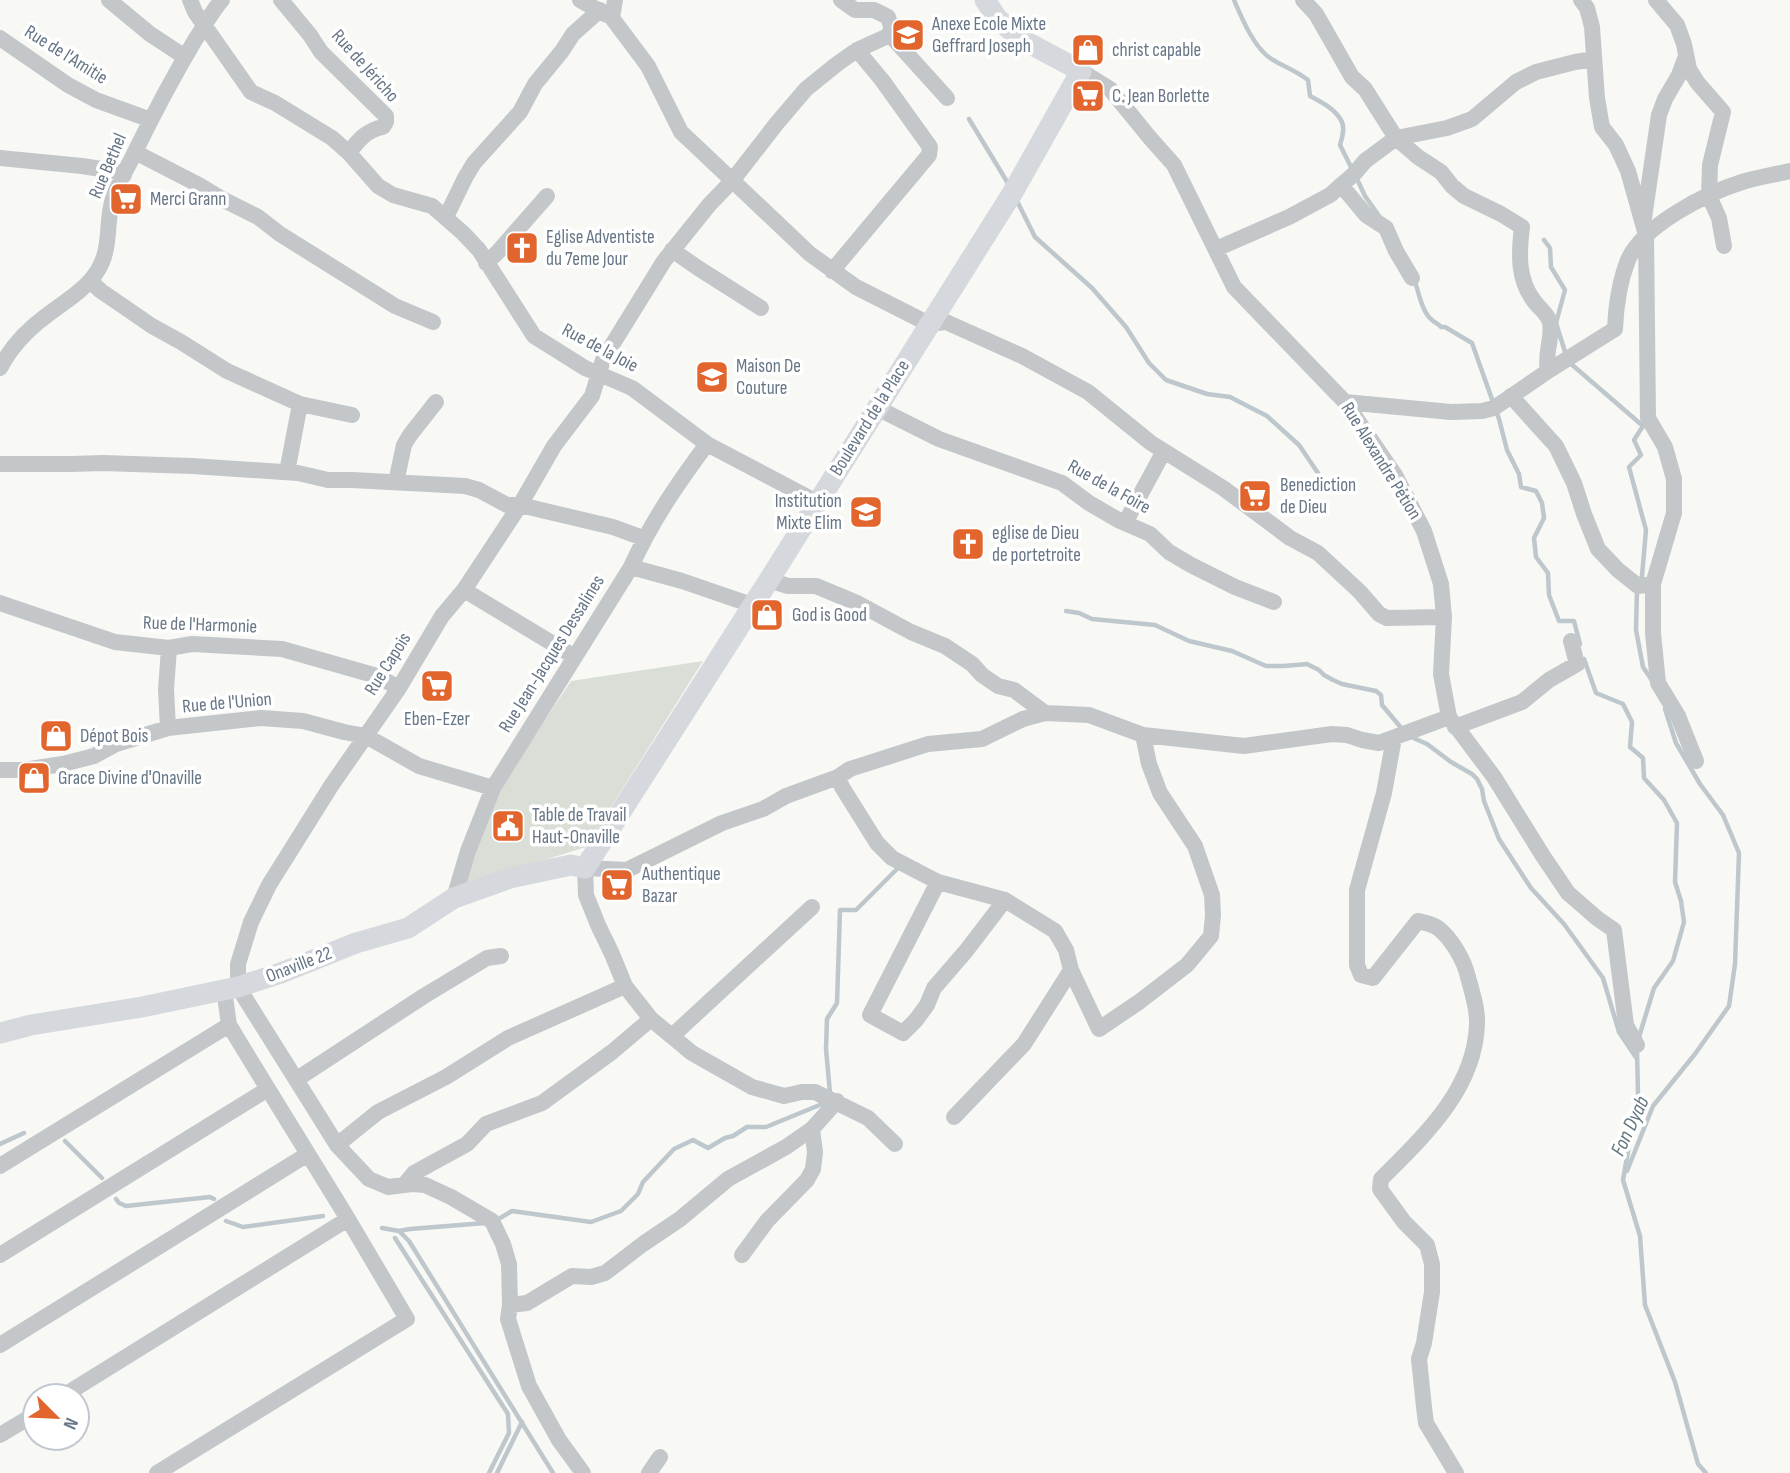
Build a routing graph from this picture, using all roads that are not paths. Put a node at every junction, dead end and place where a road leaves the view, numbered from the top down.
1 (109, 0) edge
2 (190, 0) edge
3 (222, 0) edge
4 (281, 0) edge
5 (580, 0) edge
6 (615, 0) edge
7 (841, 0) edge
8 (985, 0) edge
9 (1303, 0) edge
10 (1581, 0) edge
11 (1656, 0) edge
12 (606, 14) junction
13 (205, 25) junction
14 (890, 35) junction
15 (0, 38) edge
16 (858, 50) junction
17 (1686, 56) junction
18 (185, 57) junction
19 (1594, 59) junction
20 (1081, 71) junction
21 (947, 98) dead end
22 (151, 120) junction
23 (1396, 138) junction
24 (135, 152) junction
25 (349, 153) junction
26 (0, 158) edge
27 (1790, 171) edge
28 (124, 175) junction
29 (732, 181) junction
30 (1341, 186) junction
31 (547, 195) dead end
32 (1709, 196) junction
33 (446, 217) junction
34 (1644, 229) junction
35 (1724, 246) dead end
36 (1216, 248) junction
37 (673, 250) junction
38 (486, 263) junction
39 (832, 271) junction
40 (1412, 278) dead end
41 (90, 281) junction
42 (761, 308) dead end
43 (433, 322) dead end
44 (929, 324) junction
45 (0, 368) edge
46 (1548, 371) junction
47 (600, 375) junction
48 (1511, 396) junction
49 (436, 402) dead end
50 (1345, 402) junction
51 (300, 404) junction
52 (877, 408) junction
53 (352, 415) dead end
54 (708, 444) junction
55 (1164, 451) junction
56 (0, 464) edge
57 (286, 472) junction
58 (396, 482) junction
59 (817, 502) junction
60 (520, 505) junction
61 (1125, 523) junction
62 (643, 538) junction
63 (631, 567) junction
64 (769, 580) junction
65 (1653, 584) junction
66 (464, 590) junction
67 (1274, 602) dead end
68 (0, 603) edge
69 (752, 605) junction
70 (1444, 617) junction
71 (1571, 641) dead end
72 (169, 648) junction
73 (575, 657) junction
74 (399, 688) junction
75 (1045, 713) junction
76 (1452, 722) junction
77 (168, 728) junction
78 (1143, 735) junction
79 (366, 736) junction
80 (1394, 738) junction
81 (1696, 761) dead end
82 (0, 771) edge
83 (838, 776) junction
84 (493, 788) junction
85 (585, 868) junction
86 (938, 882) junction
87 (454, 898) junction
88 (1005, 900) junction
89 (812, 907) dead end
90 (501, 956) dead end
91 (1071, 970) junction
92 (625, 986) junction
93 (231, 988) junction
94 (651, 1019) junction
95 (229, 1025) junction
96 (0, 1033) edge
97 (672, 1036) junction
98 (1637, 1045) dead end
99 (297, 1079) junction
100 (268, 1089) junction
101 (837, 1101) junction
102 (954, 1117) dead end
103 (812, 1129) junction
104 (895, 1144) dead end
105 (337, 1145) junction
106 (308, 1154) junction
107 (0, 1166) edge
108 (404, 1185) junction
109 (348, 1219) junction
110 (0, 1255) edge
111 (742, 1255) dead end
112 (510, 1305) junction
113 (0, 1345) edge
114 (86, 1382) edge
115 (21, 1423) edge
116 (0, 1436) edge
117 (660, 1457) dead end
118 (157, 1473) edge
119 (583, 1473) edge
120 (649, 1473) edge
121 (1456, 1473) edge

1 - 18 street
2 - 13 street, Rue de la Joie
3 - 13 street, Rue Bethel
4 - 25 street, Rue de Jéricho
5 - 12 street
6 - 12 street
7 - 14 street
8 - 20 street, Rue Alexandre Pétion
9 - 23 street
10 - 19 street
11 - 17 street
12 - 29 street
12 - 33 street
13 - 18 street, Rue Bethel
13 - 25 street, Rue de la Joie
14 - 16 street, Rue Capois
14 - 21 street
15 - 22 street, Rue de l'Amitie
16 - 29 street, Rue Capois
16 - 39 street
17 - 32 street
17 - 34 street
18 - 22 street, Rue Bethel
19 - 23 street
19 - 34 street
20 - 36 street, Rue Alexandre Pétion
20 - 44 street, Boulevard de la Place
22 - 24 street, Rue Bethel
23 - 30 street
23 - 46 street
24 - 28 street, Rue Bethel
24 - 43 street
25 - 33 street, Rue de la Joie
26 - 28 street
27 - 32 street
28 - 41 street, Rue Bethel
29 - 37 street, Rue Capois
29 - 39 street
30 - 36 street
30 - 40 street
31 - 38 street
32 - 34 street
32 - 35 street
33 - 38 street, Rue de la Joie
34 - 46 street
34 - 65 street
36 - 50 street, Rue Alexandre Pétion
37 - 42 street
37 - 47 street, Rue Capois
38 - 47 street, Rue de la Joie
39 - 44 street
41 - 45 street, Rue Bethel
41 - 51 street
44 - 52 street, Boulevard de la Place
44 - 55 street
46 - 48 street
47 - 54 street, Rue de la Joie
47 - 60 street, Rue Capois
48 - 50 street
48 - 65 street
49 - 58 street
50 - 70 street, Rue Alexandre Pétion
51 - 53 street
51 - 57 street
52 - 59 street, Boulevard de la Place
52 - 61 street, Rue de la Foire
54 - 59 street, Rue de la Joie
54 - 62 street, Rue Jean-Jacques Dessalines
55 - 61 street
55 - 70 street
56 - 57 street
57 - 58 street
58 - 60 street
59 - 64 street, Boulevard de la Place
60 - 62 street
60 - 66 street, Rue Capois
61 - 67 street, Rue de la Foire
62 - 63 street, Rue Jean-Jacques Dessalines
63 - 69 street
63 - 73 street, Rue Jean-Jacques Dessalines
64 - 69 street, Boulevard de la Place
64 - 75 street
65 - 81 street
66 - 73 street
66 - 74 street, Rue Capois
68 - 72 street, Rue de l'Harmonie
69 - 85 street, Boulevard de la Place
70 - 76 street, Rue Alexandre Pétion
71 - 76 street
72 - 74 street, Rue de l'Harmonie
72 - 77 street
73 - 84 street, Rue Jean-Jacques Dessalines
74 - 79 street, Rue Capois
75 - 78 street
75 - 83 street
76 - 80 street
76 - 98 street, Rue Alexandre Pétion
77 - 79 street, Rue de l'Union
77 - 82 street, Rue de l'Union
78 - 80 street
78 - 91 street
79 - 84 street, Rue de l'Union
79 - 93 street, Rue Capois
80 - 121 street
83 - 85 street
83 - 86 street
84 - 87 street, Rue Jean-Jacques Dessalines
85 - 87 street, Onaville 22
85 - 92 street
86 - 88 street
86 - 88 street
87 - 93 street, Onaville 22
88 - 91 street
89 - 97 street
90 - 99 street
91 - 102 street
92 - 94 street
92 - 105 street
93 - 95 street, Rue Capois
93 - 96 street, Onaville 22
93 - 99 street
94 - 97 street
94 - 108 street
95 - 100 street
95 - 107 street
97 - 101 street
99 - 105 street
100 - 106 street
100 - 110 street
101 - 103 street
101 - 104 street
103 - 111 street
103 - 112 street
105 - 108 street
106 - 109 street
106 - 113 street
108 - 112 street
109 - 114 street
109 - 118 street
112 - 119 street
115 - 116 street
117 - 120 street

